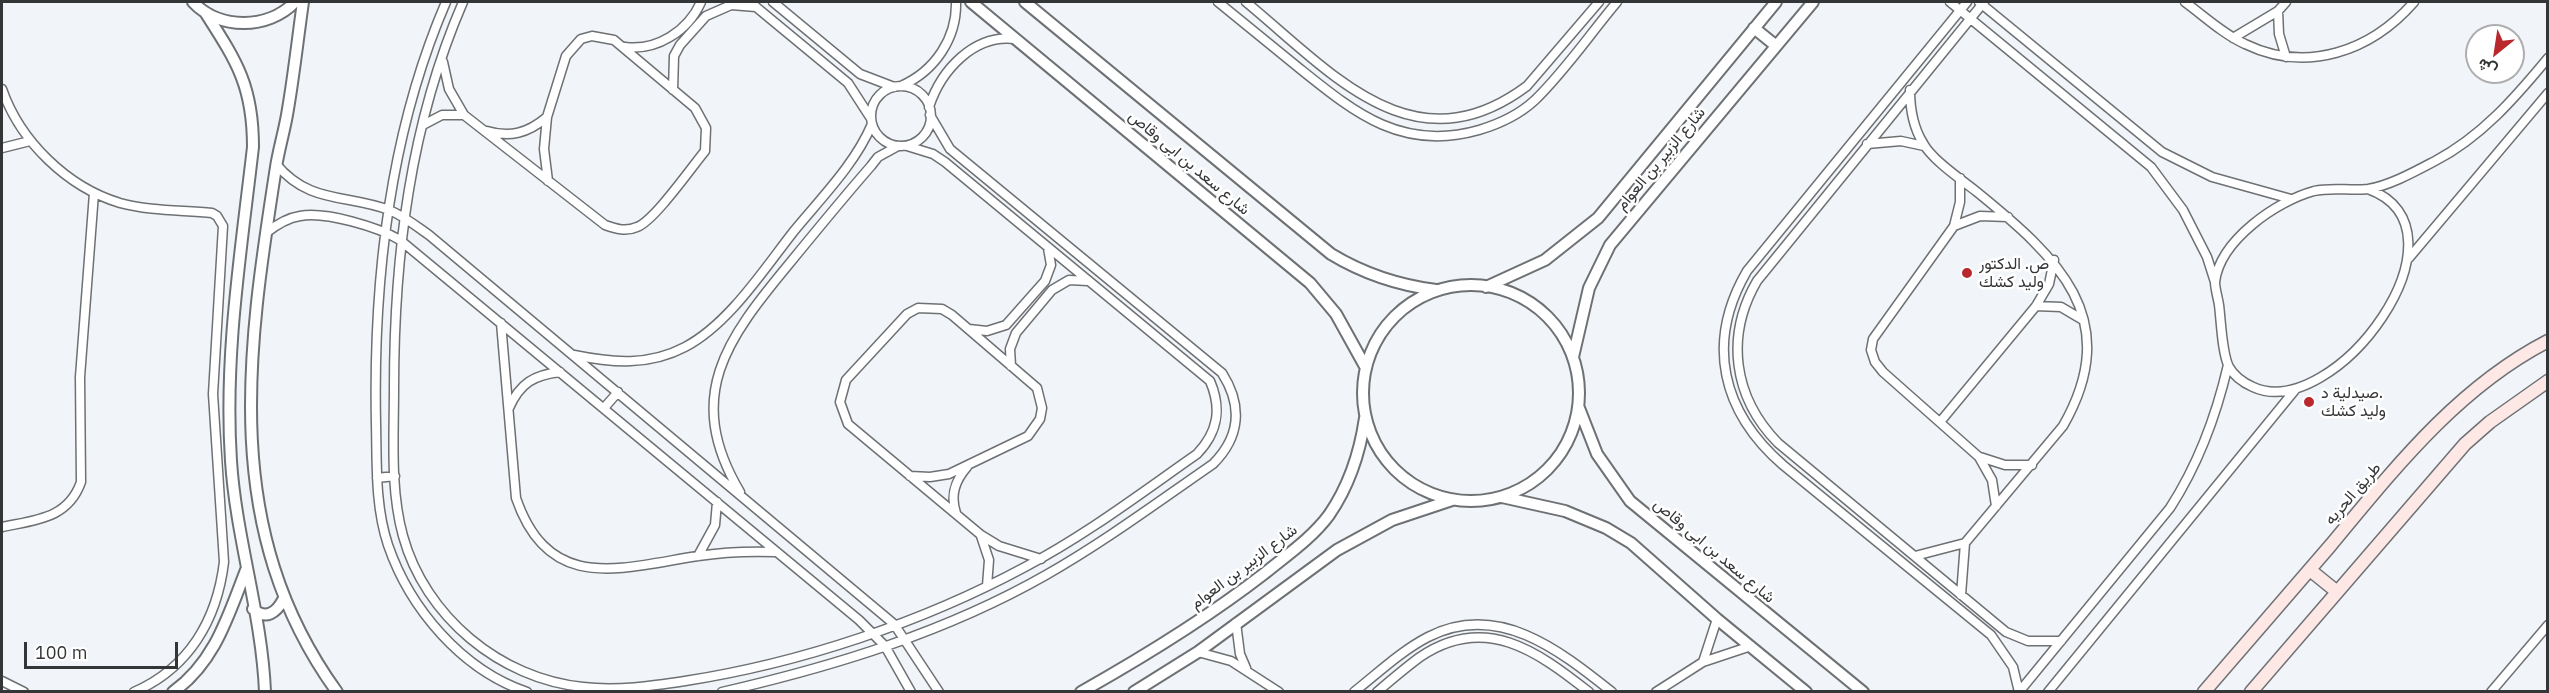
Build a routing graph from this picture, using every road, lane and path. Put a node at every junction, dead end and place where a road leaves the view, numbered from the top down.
1 (193, 2) edge
2 (295, 2) edge
3 (303, 2) edge
4 (446, 2) edge
5 (463, 2) edge
6 (701, 2) edge
7 (773, 2) edge
8 (956, 2) edge
9 (971, 2) edge
10 (1218, 2) edge
11 (1246, 2) edge
12 (1599, 2) edge
13 (1617, 2) edge
14 (1776, 2) edge
15 (1812, 2) edge
16 (1950, 2) edge
17 (1967, 2) edge
18 (1981, 2) edge
19 (2185, 2) edge
20 (2286, 2) edge
21 (2414, 2) edge
22 (1029, 3) edge
23 (754, 4) edge
24 (1960, 10) junction
25 (2278, 11) junction
26 (205, 12) junction
27 (1970, 18) junction
28 (684, 24) junction
29 (1754, 28) junction
30 (693, 31) junction
31 (2233, 38) junction
32 (1017, 40) junction
33 (1775, 45) junction
34 (623, 47) junction
35 (2286, 57) junction
36 (2547, 58) edge
37 (443, 59) junction
38 (897, 87) junction
39 (2, 89) edge
40 (674, 90) junction
41 (1910, 90) junction
42 (2547, 93) edge
43 (930, 111) junction
44 (464, 116) junction
45 (547, 117) junction
46 (871, 121) junction
47 (423, 124) junction
48 (483, 130) junction
49 (30, 141) junction
50 (1866, 144) junction
51 (902, 146) junction
52 (1924, 146) junction
53 (2, 148) edge
54 (276, 164) junction
55 (1960, 178) junction
56 (548, 181) junction
57 (2368, 189) junction
58 (94, 193) junction
59 (2291, 199) junction
60 (388, 210) junction
61 (404, 217) junction
62 (2009, 218) junction
63 (1954, 226) junction
64 (266, 232) junction
65 (384, 232) junction
66 (400, 240) junction
67 (1048, 247) junction
68 (2054, 260) junction
69 (2407, 261) junction
70 (1089, 281) junction
71 (2215, 282) junction
72 (1486, 287) junction
73 (1439, 290) junction
74 (1026, 303) junction
75 (2036, 306) junction
76 (1035, 310) junction
77 (1156, 319) junction
78 (2083, 320) junction
79 (501, 323) junction
80 (967, 328) junction
81 (1147, 330) junction
82 (2547, 341) edge
83 (572, 354) junction
84 (1573, 357) junction
85 (2228, 365) junction
86 (1011, 366) junction
87 (1366, 368) junction
88 (560, 372) junction
89 (2547, 381) edge
90 (2296, 390) junction
91 (618, 392) junction
92 (1579, 406) junction
93 (509, 408) junction
94 (604, 408) junction
95 (1365, 418) junction
96 (1940, 422) junction
97 (1979, 457) junction
98 (2032, 465) junction
99 (967, 467) junction
100 (394, 476) junction
101 (910, 476) junction
102 (377, 478) junction
103 (744, 497) junction
104 (1502, 497) junction
105 (1452, 500) junction
106 (717, 502) junction
107 (1996, 506) junction
108 (957, 516) junction
109 (1878, 526) junction
110 (2, 527) edge
111 (981, 535) junction
112 (1870, 536) junction
113 (1965, 543) junction
114 (776, 552) junction
115 (698, 556) junction
116 (1916, 556) junction
117 (1041, 559) junction
118 (246, 570) junction
119 (2310, 570) junction
120 (987, 586) junction
121 (2336, 591) junction
122 (1961, 595) junction
123 (283, 600) junction
124 (253, 609) junction
125 (1717, 619) junction
126 (1236, 623) junction
127 (894, 624) junction
128 (2547, 625) edge
129 (873, 632) junction
130 (906, 639) junction
131 (2061, 641) junction
132 (885, 646) junction
133 (1751, 646) junction
134 (1198, 652) junction
135 (1702, 662) junction
136 (1246, 669) junction
137 (2, 681) edge
138 (556, 687) edge
139 (24, 692) edge
140 (134, 692) edge
141 (173, 692) edge
142 (265, 692) edge
143 (337, 692) edge
144 (528, 692) edge
145 (722, 692) edge
146 (911, 692) edge
147 (939, 692) edge
148 (1082, 692) edge
149 (1134, 692) edge
150 (1279, 692) edge
151 (1354, 692) edge
152 (1377, 692) edge
153 (1589, 692) edge
154 (1612, 692) edge
155 (1656, 692) edge
156 (1806, 692) edge
157 (1863, 692) edge
158 (2019, 692) edge
159 (2048, 692) edge
160 (2204, 692) edge
161 (2251, 692) edge
162 (2491, 692) edge

1 - 26 street
2 - 26 street
3 - 54 street
4 - 60 street
5 - 37 street
6 - 28 street
7 - 38 street
8 - 38 street
9 - 32 street, شارع سعد بن ابى وقاص
10 - 13 street
11 - 12 street
14 - 29 street, شارع الزبير بن العوام
15 - 33 street, شارع الزبير بن العوام
16 - 24 street
17 - 24 street
18 - 27 street
18 - 59 street
19 - 31 street
20 - 25 street
21 - 35 street
22 - 73 street, شارع سعد بن ابى وقاص
23 - 30 street
23 - 46 street
24 - 27 street
24 - 112 street
25 - 31 street
25 - 35 street
26 - 118 street
27 - 41 street
27 - 71 street
28 - 30 street
28 - 34 street
29 - 33 street
29 - 72 street, شارع الزبير بن العوام
30 - 40 street
31 - 35 street
32 - 43 street
32 - 87 street, شارع سعد بن ابى وقاص
33 - 84 street, شارع الزبير بن العوام
34 - 40 street
34 - 45 street
36 - 57 street
37 - 44 street
37 - 47 street
38 - 43 street
38 - 46 street
39 - 49 street
40 - 56 street
41 - 50 street
41 - 52 street
42 - 69 street
43 - 51 street
43 - 77 street
44 - 47 street
44 - 48 street
45 - 48 street
45 - 56 street
46 - 51 street
46 - 83 street
47 - 61 street
48 - 56 street
49 - 53 street
49 - 58 street
50 - 52 street
50 - 109 street
51 - 67 street
51 - 103 street
52 - 55 street
54 - 60 street
54 - 64 street
55 - 62 street
55 - 63 street
57 - 59 street
57 - 69 street
58 - 110 street
58 - 140 street
59 - 71 street
60 - 61 street
60 - 65 street
61 - 66 street
61 - 83 street
62 - 63 street
62 - 68 street
63 - 96 street
64 - 65 street
64 - 123 street
65 - 66 street
65 - 102 street
66 - 79 street
66 - 100 street
67 - 70 street
67 - 74 street
68 - 75 street
68 - 78 street
69 - 90 street
70 - 76 street
70 - 81 street
71 - 85 street
72 - 73 street
72 - 84 street
73 - 87 street
74 - 76 street
74 - 80 street
75 - 78 street
75 - 96 street
76 - 86 street
77 - 81 street
77 - 130 street
78 - 98 street
79 - 88 street
79 - 93 street
80 - 86 street
80 - 101 street
81 - 117 street
82 - 119 main road, طريق الحريه
83 - 91 street
84 - 92 street
85 - 90 street
85 - 131 street
86 - 99 street
87 - 95 street
88 - 93 street
88 - 94 street
89 - 121 main road
90 - 159 street
91 - 94 street
91 - 103 street
92 - 104 street
92 - 157 street, شارع سعد بن ابى وقاص
93 - 115 street
94 - 106 street
95 - 105 street
95 - 148 street, شارع الزبير بن العوام
96 - 97 street
97 - 98 street
97 - 107 street
98 - 107 street
99 - 101 street
99 - 108 street
100 - 102 street
100 - 138 street
101 - 108 street
102 - 144 street
103 - 127 street
104 - 105 street
104 - 125 street
105 - 126 street
106 - 114 street
106 - 115 street
107 - 113 street
108 - 111 street
109 - 112 street
109 - 116 street
111 - 117 street
111 - 120 street
112 - 158 street
113 - 116 street
113 - 122 street
114 - 115 street
114 - 129 street
116 - 122 street
117 - 120 street
118 - 124 street
118 - 141 street
119 - 121 main road
119 - 160 main road, طريق الحريه
120 - 127 street
121 - 161 main road
122 - 131 street
123 - 124 street
123 - 143 street
124 - 142 street
125 - 133 street
125 - 135 street
126 - 134 street
126 - 136 street
127 - 129 street
127 - 130 street
128 - 162 street
129 - 132 street
129 - 138 street
130 - 132 street
130 - 147 street
131 - 158 street
132 - 145 street
132 - 146 street
133 - 135 street
133 - 156 street
134 - 136 street
134 - 149 street
135 - 155 street
136 - 150 street
137 - 139 street
151 - 154 street
152 - 153 street

